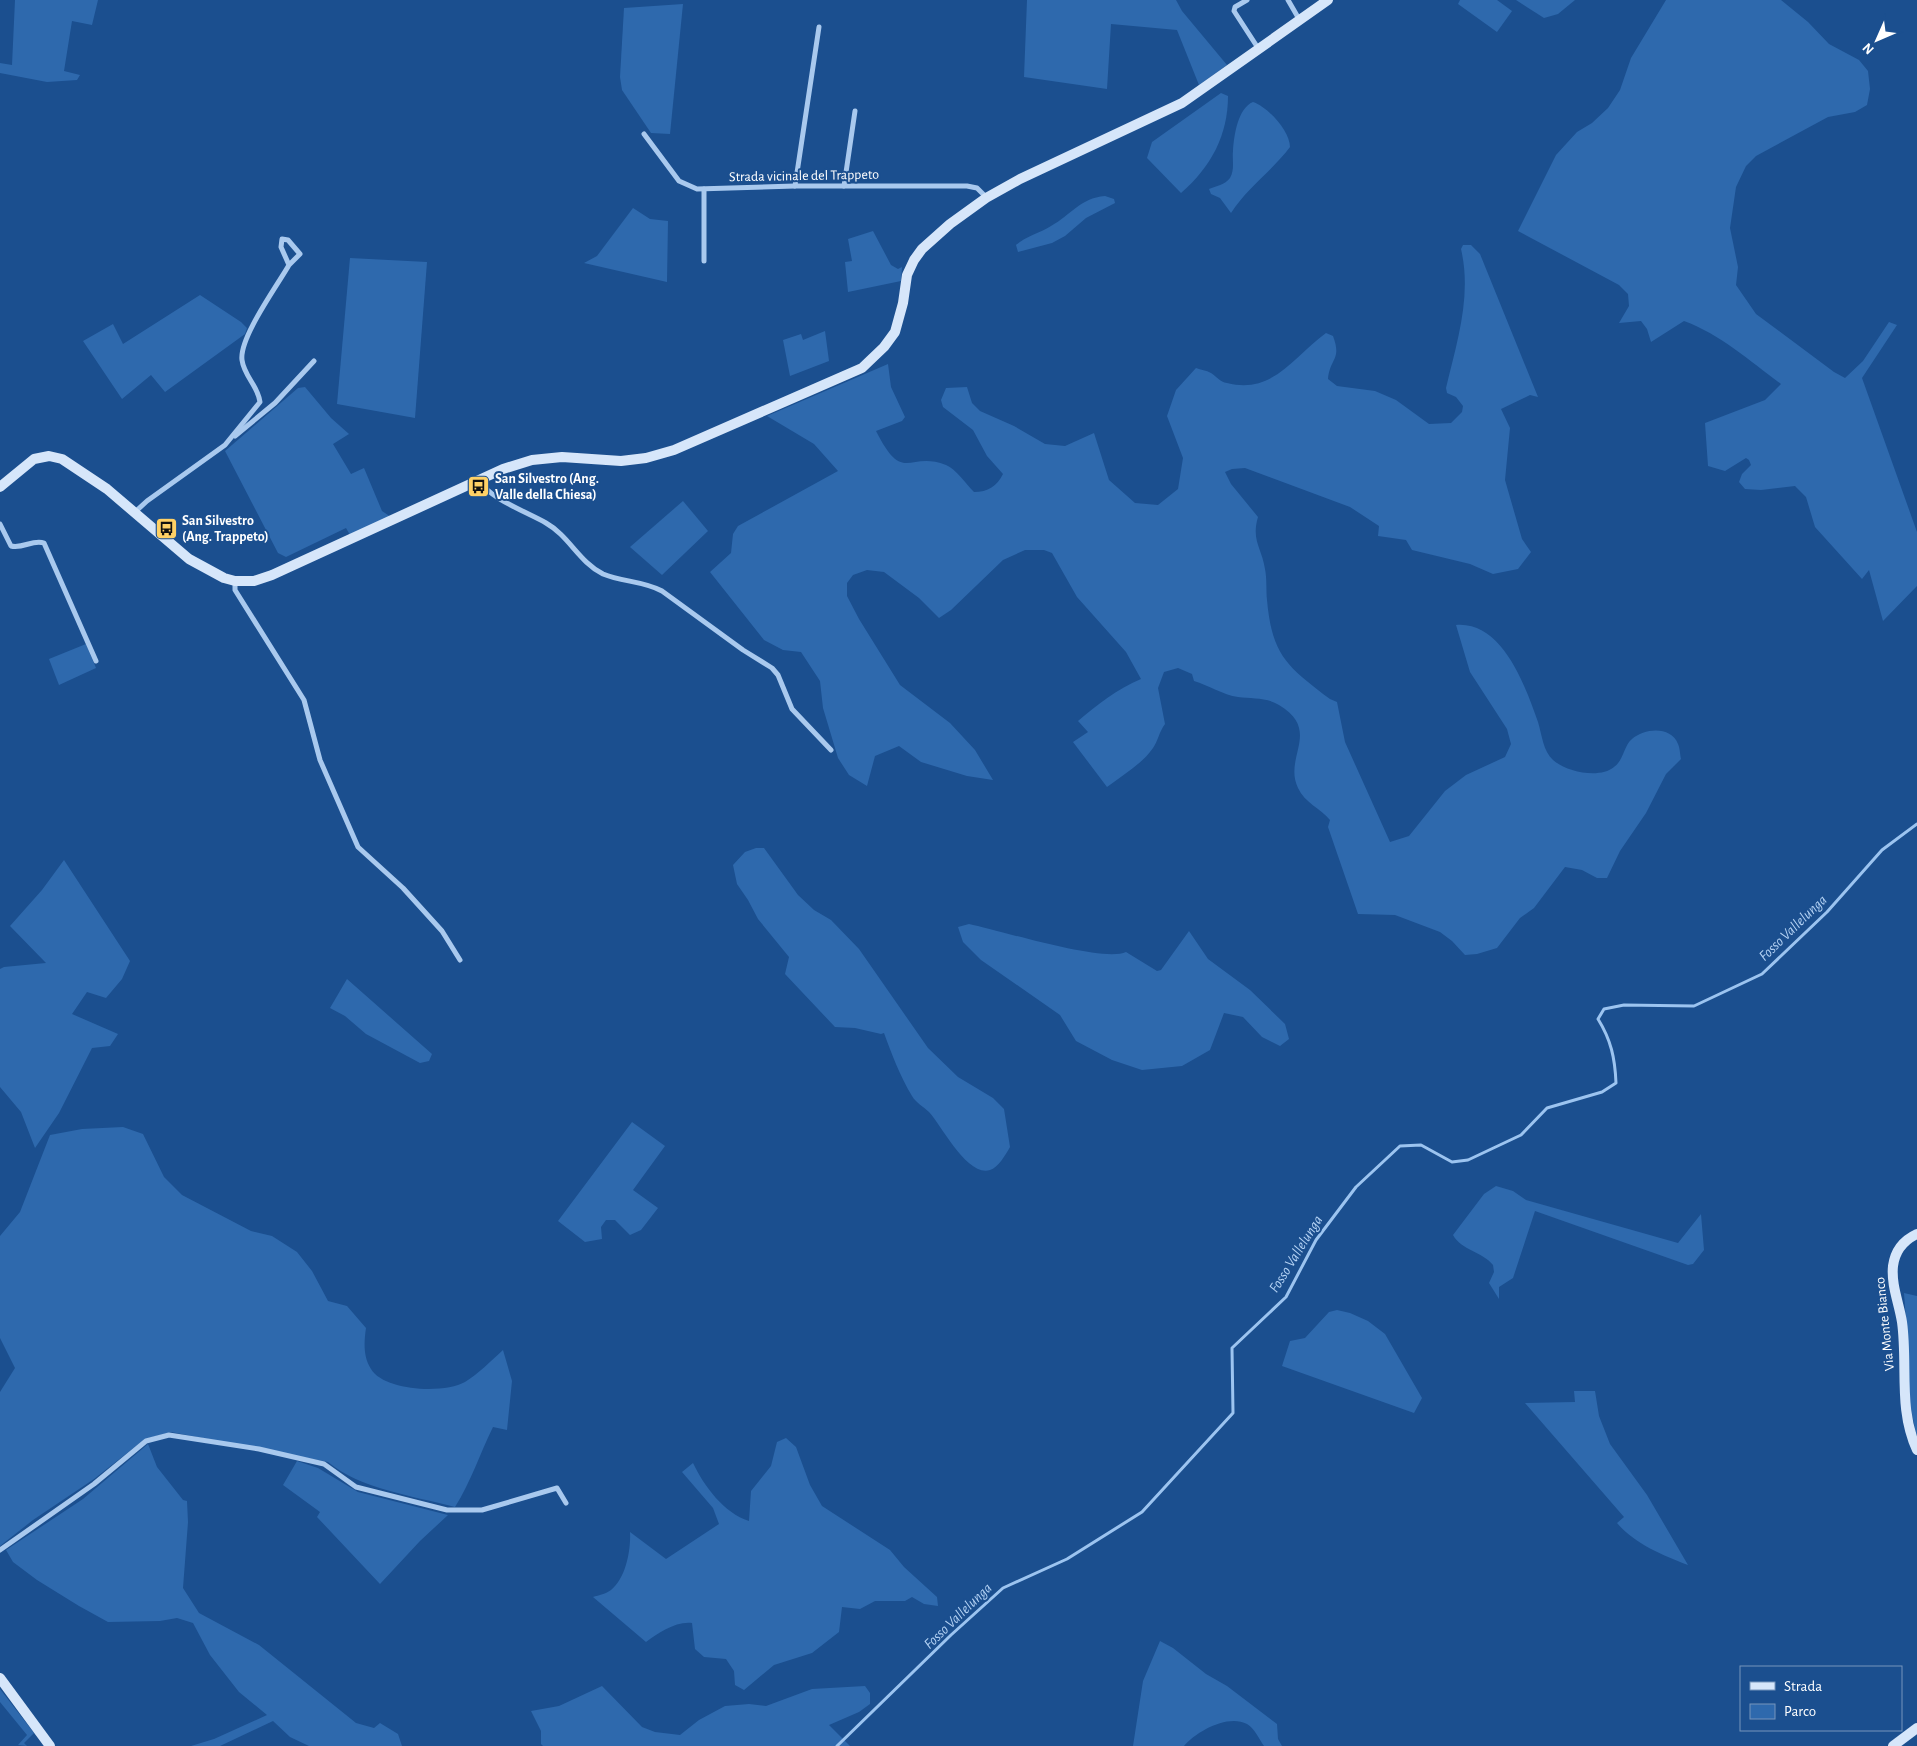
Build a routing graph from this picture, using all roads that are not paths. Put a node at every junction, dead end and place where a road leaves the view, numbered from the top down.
1 (1247, 0) edge
2 (1288, 0) edge
3 (1328, 0) edge
4 (1300, 19) junction
5 (819, 27) dead end
6 (1258, 48) junction
7 (855, 111) dead end
8 (644, 134) dead end
9 (795, 186) junction
10 (844, 186) junction
11 (704, 189) junction
12 (986, 198) junction
13 (704, 261) dead end
14 (289, 265) junction
15 (314, 361) dead end
16 (225, 444) junction
17 (479, 480) junction
18 (0, 487) edge
19 (135, 512) junction
20 (0, 524) edge
21 (235, 581) junction
22 (96, 661) dead end
23 (831, 750) dead end
24 (460, 960) dead end
25 (1917, 1234) edge
26 (1917, 1450) edge
27 (566, 1503) dead end
28 (0, 1550) edge
29 (0, 1678) edge
30 (1917, 1728) edge
31 (50, 1746) edge
32 (1893, 1746) edge

1 - 6 street
2 - 4 street
3 - 4 street
4 - 6 street
5 - 9 street
6 - 12 street
7 - 10 street
8 - 11 street, Strada vicinale del Trappeto
9 - 10 street, Strada vicinale del Trappeto
9 - 11 street, Strada vicinale del Trappeto
10 - 12 street, Strada vicinale del Trappeto
11 - 13 street
12 - 17 street
14 - 14 street
14 - 16 street
15 - 16 street
16 - 19 street
17 - 21 street
17 - 23 street
18 - 19 street
19 - 21 street
20 - 22 street
21 - 24 street
25 - 26 street, Via Monte Bianco
27 - 28 street
29 - 31 street
30 - 32 street

